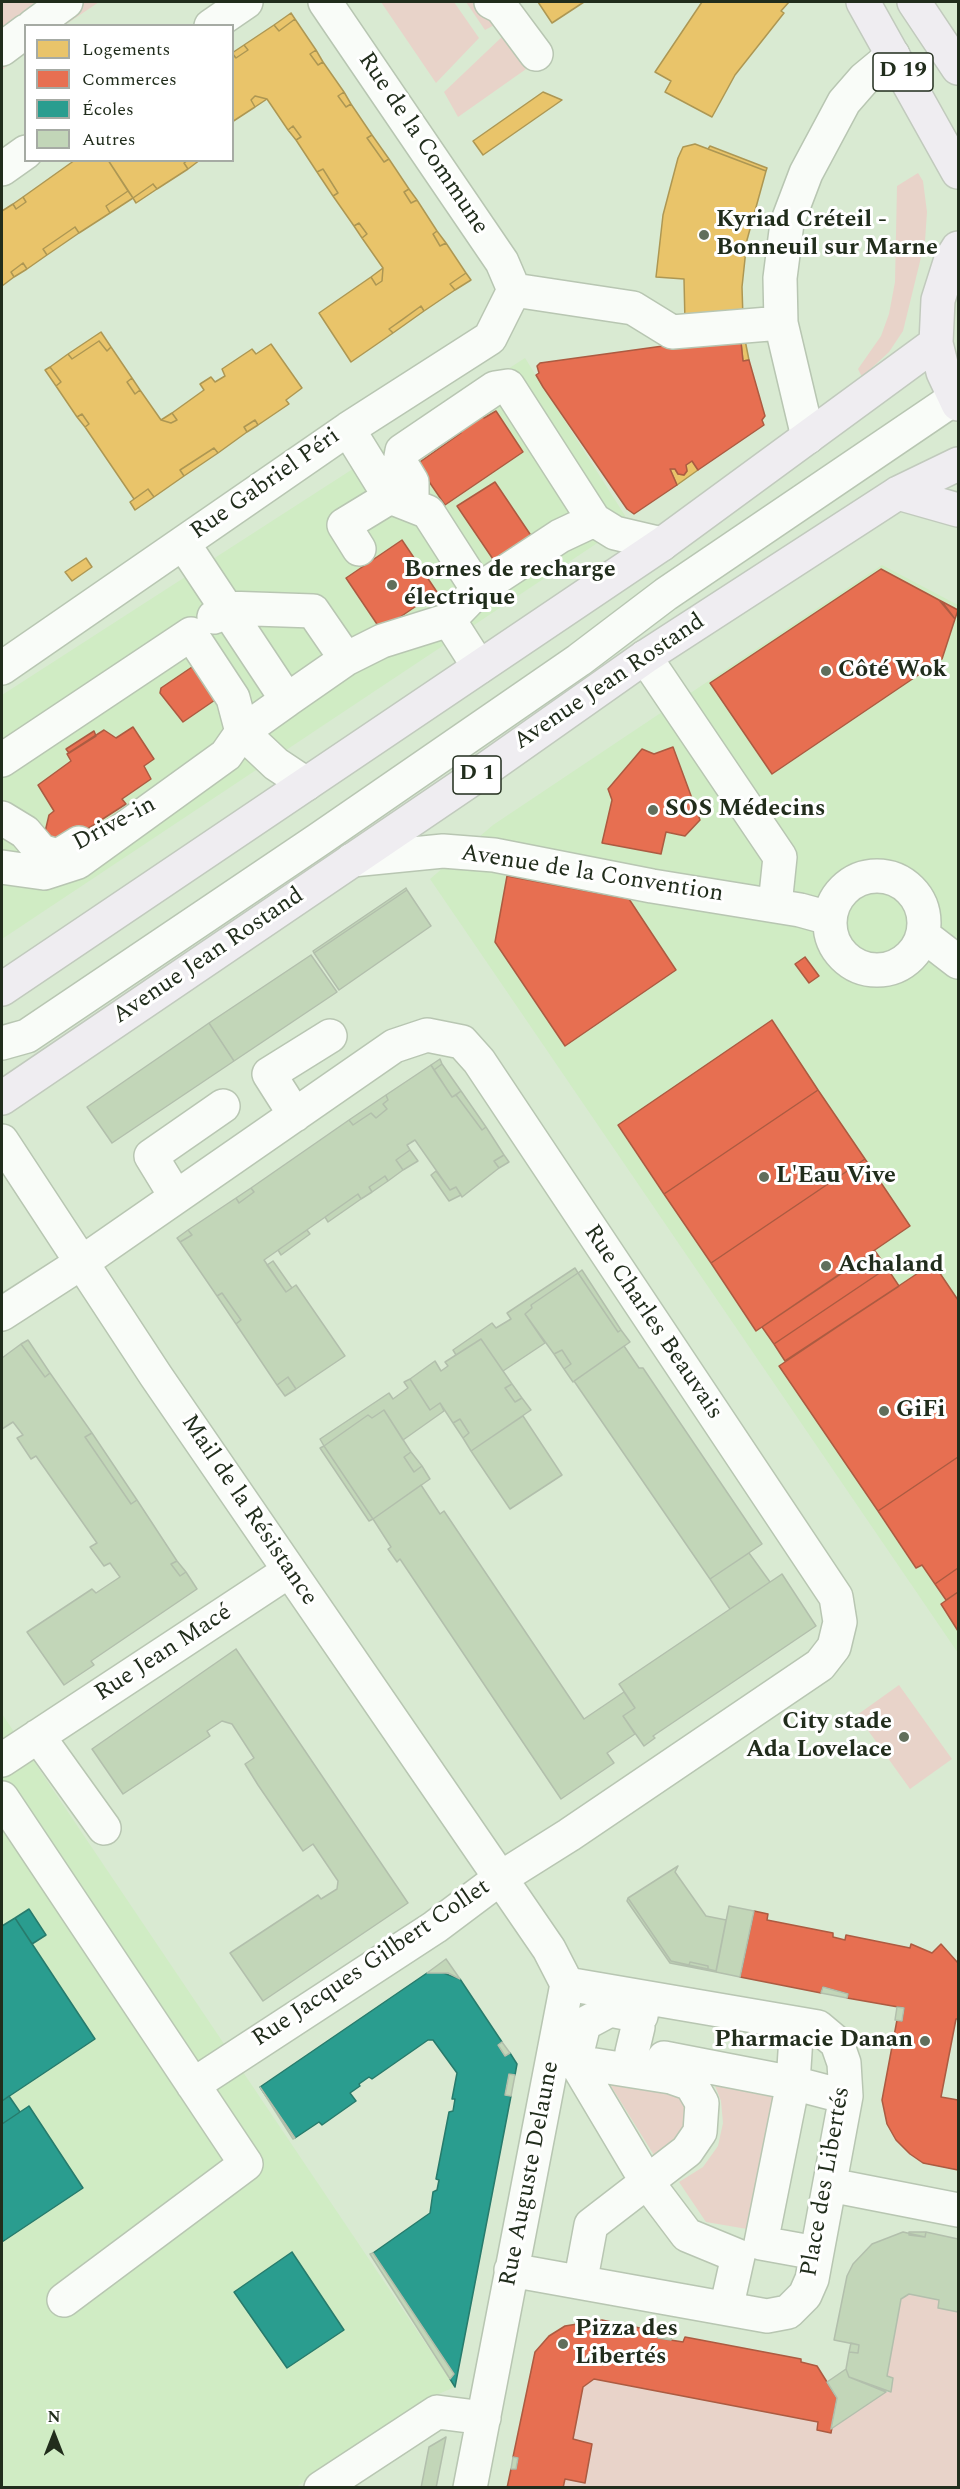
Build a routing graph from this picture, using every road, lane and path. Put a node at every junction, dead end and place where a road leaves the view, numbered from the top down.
1 (66, 2) edge
2 (246, 2) edge
3 (325, 2) edge
4 (491, 2) edge
5 (863, 2) edge
6 (914, 2) edge
7 (31, 24) edge
8 (214, 24) edge
9 (536, 54) dead end
10 (893, 56) junction
11 (958, 68) edge
12 (24, 153) edge
13 (2, 169) edge
14 (958, 172) edge
15 (958, 248) edge
16 (514, 290) junction
17 (781, 323) junction
18 (936, 343) junction
19 (957, 400) edge
20 (348, 429) junction
21 (808, 437) junction
22 (958, 464) edge
23 (898, 493) junction
24 (401, 501) junction
25 (958, 510) edge
26 (594, 520) junction
27 (183, 543) junction
28 (662, 544) junction
29 (359, 549) dead end
30 (478, 590) junction
31 (226, 608) junction
32 (449, 620) junction
33 (191, 634) junction
34 (645, 657) junction
35 (346, 659) junction
36 (479, 667) junction
37 (2, 668) edge
38 (287, 700) junction
39 (242, 732) junction
40 (8, 759) edge
41 (306, 784) junction
42 (170, 796) junction
43 (2, 818) edge
44 (352, 860) junction
45 (2, 867) edge
46 (775, 905) junction
47 (830, 918) junction
48 (923, 935) junction
49 (958, 962) edge
50 (2, 989) edge
51 (330, 1036) dead end
52 (2, 1043) edge
53 (2, 1098) edge
54 (223, 1106) dead end
55 (295, 1114) junction
56 (2, 1141) edge
57 (177, 1197) junction
58 (81, 1263) junction
59 (2, 1314) edge
60 (289, 1571) junction
61 (38, 1736) junction
62 (2, 1760) edge
63 (5, 1812) edge
64 (104, 1828) dead end
65 (499, 1879) junction
66 (567, 1984) junction
67 (638, 2029) junction
68 (796, 2037) dead end
69 (575, 2055) junction
70 (793, 2083) junction
71 (193, 2085) junction
72 (835, 2094) dead end
73 (647, 2182) junction
74 (830, 2185) junction
75 (958, 2210) edge
76 (750, 2249) junction
77 (805, 2251) dead end
78 (583, 2268) dead end
79 (511, 2270) junction
80 (729, 2296) dead end
81 (64, 2300) dead end
82 (484, 2418) junction
83 (321, 2487) edge
84 (470, 2487) edge

1 - 7 street
2 - 8 street
3 - 16 street, Rue de la Commune
4 - 9 street
5 - 10 main road, D 19
6 - 11 main road, D 19
10 - 14 main road, D 19
10 - 17 street
12 - 13 street
15 - 18 main road
16 - 17 street
16 - 20 street, Rue Gabriel Péri
17 - 21 street
18 - 19 main road
18 - 21 main road
19 - 52 street
20 - 24 street
20 - 27 street, Rue Gabriel Péri
21 - 28 main road
22 - 23 main road, Avenue Jean Rostand / D 1
23 - 25 main road
23 - 34 main road, Avenue Jean Rostand / D 1
24 - 26 street
24 - 29 street
24 - 30 street
26 - 28 street
26 - 30 street
27 - 31 street
27 - 37 street, Rue Gabriel Péri
28 - 36 main road
30 - 32 street
31 - 33 street
31 - 35 street
31 - 38 street
32 - 35 street
32 - 36 street
33 - 39 street
33 - 40 street
34 - 44 main road, Avenue Jean Rostand / D 1
34 - 46 street
35 - 38 street
36 - 41 main road
38 - 39 street
39 - 41 street
39 - 42 street
41 - 50 main road
42 - 43 street, Drive-in
42 - 45 street
44 - 46 street, Avenue de la Convention
44 - 53 main road, Avenue Jean Rostand / D 1
46 - 47 street, Avenue de la Convention
47 - 48 street
47 - 48 street
48 - 49 street
51 - 55 street
54 - 57 street
55 - 57 street, Rue Charles Beauvais
55 - 65 street, Rue Charles Beauvais
56 - 58 street, Mail de la Résistance
57 - 58 street, Rue Charles Beauvais
58 - 59 street, Rue Charles Beauvais
58 - 60 street, Mail de la Résistance
60 - 61 street, Rue Jean Macé
60 - 65 street, Mail de la Résistance
61 - 62 street, Rue Jean Macé
61 - 64 street
63 - 71 street
65 - 66 street
65 - 71 street, Rue Jacques Gilbert Collet
66 - 74 street, Place des Libertés
66 - 79 street, Rue Auguste Delaune
67 - 69 street
67 - 69 street
67 - 70 street
68 - 70 street
69 - 73 street
69 - 73 street
70 - 72 street
70 - 76 street
71 - 81 street
73 - 76 street
73 - 78 street
74 - 75 street
74 - 79 street, Place des Libertés
76 - 77 street
76 - 80 street
79 - 82 street, Rue Auguste Delaune
82 - 83 street
82 - 84 street, Rue Auguste Delaune

